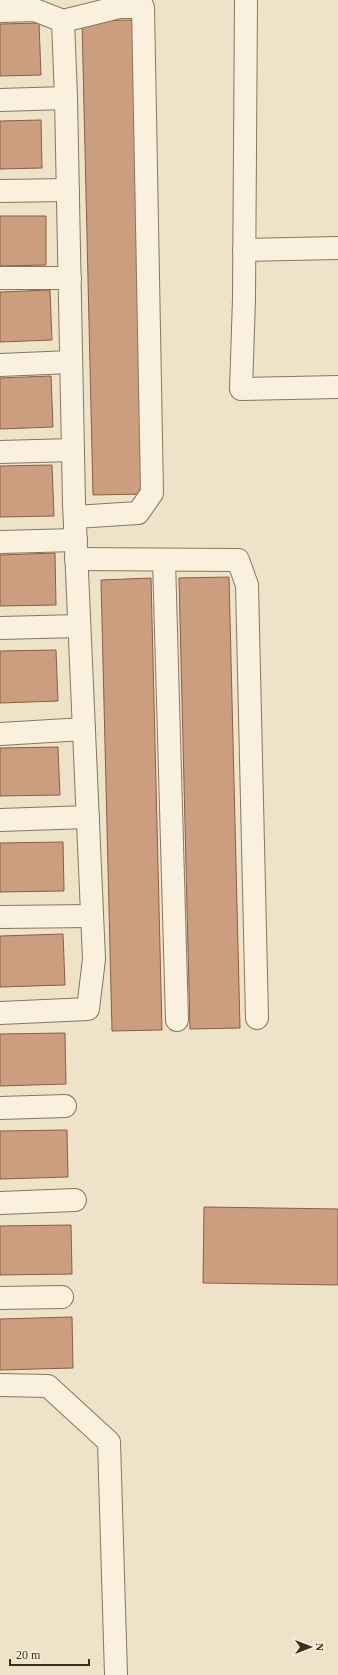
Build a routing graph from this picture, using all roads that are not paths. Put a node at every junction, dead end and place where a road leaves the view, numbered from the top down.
1 (246, 0) edge
2 (0, 11) edge
3 (63, 20) junction
4 (66, 98) junction
5 (0, 100) edge
6 (68, 190) junction
7 (0, 191) edge
8 (338, 248) edge
9 (244, 250) junction
10 (0, 278) edge
11 (70, 278) junction
12 (71, 362) junction
13 (0, 365) edge
14 (338, 387) edge
15 (73, 450) junction
16 (0, 452) edge
17 (75, 517) junction
18 (0, 542) edge
19 (76, 549) junction
20 (164, 560) junction
21 (79, 626) junction
22 (0, 628) edge
23 (84, 729) junction
24 (0, 734) edge
25 (88, 817) junction
26 (0, 820) edge
27 (92, 916) junction
28 (0, 918) edge
29 (0, 1013) edge
30 (257, 1018) dead end
31 (177, 1020) dead end
32 (65, 1106) dead end
33 (0, 1108) edge
34 (75, 1200) dead end
35 (0, 1203) edge
36 (62, 1297) dead end
37 (0, 1298) edge
38 (0, 1385) edge
39 (116, 1675) edge

1 - 9 lane
2 - 3 lane
3 - 4 lane
3 - 17 lane
4 - 5 lane
4 - 6 lane
6 - 7 lane
6 - 11 lane
8 - 9 lane
9 - 14 lane
10 - 11 lane
11 - 12 lane
12 - 13 lane
12 - 15 lane
15 - 16 lane
15 - 17 lane
17 - 19 lane
18 - 19 lane
19 - 20 lane
19 - 21 lane
20 - 30 lane
20 - 31 lane
21 - 22 lane
21 - 23 lane
23 - 24 lane
23 - 25 lane
25 - 26 lane
25 - 27 lane
27 - 28 lane
27 - 29 lane
32 - 33 lane
34 - 35 lane
36 - 37 lane
38 - 39 lane

